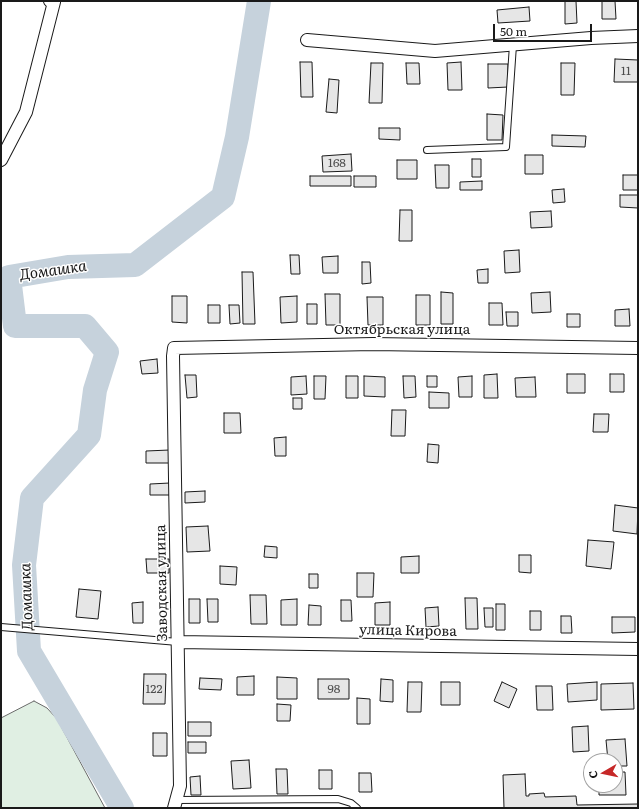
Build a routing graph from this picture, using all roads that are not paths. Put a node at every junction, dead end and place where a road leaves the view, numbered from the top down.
1 (50, 1) edge
2 (638, 36) edge
3 (307, 40) dead end
4 (513, 44) junction
5 (426, 150) dead end
6 (1, 160) edge
7 (638, 348) edge
8 (173, 356) joint
9 (1, 628) edge
10 (178, 642) junction
11 (638, 649) edge
12 (175, 804) edge
13 (357, 808) edge

1 - 6 street
2 - 4 street
3 - 4 street
4 - 5 lane
7 - 8 street, Октябрьская улица
8 - 10 street, Заводская улица
9 - 10 lane
10 - 11 street, улица Кирова
10 - 12 street, Заводская улица
12 - 13 lane

